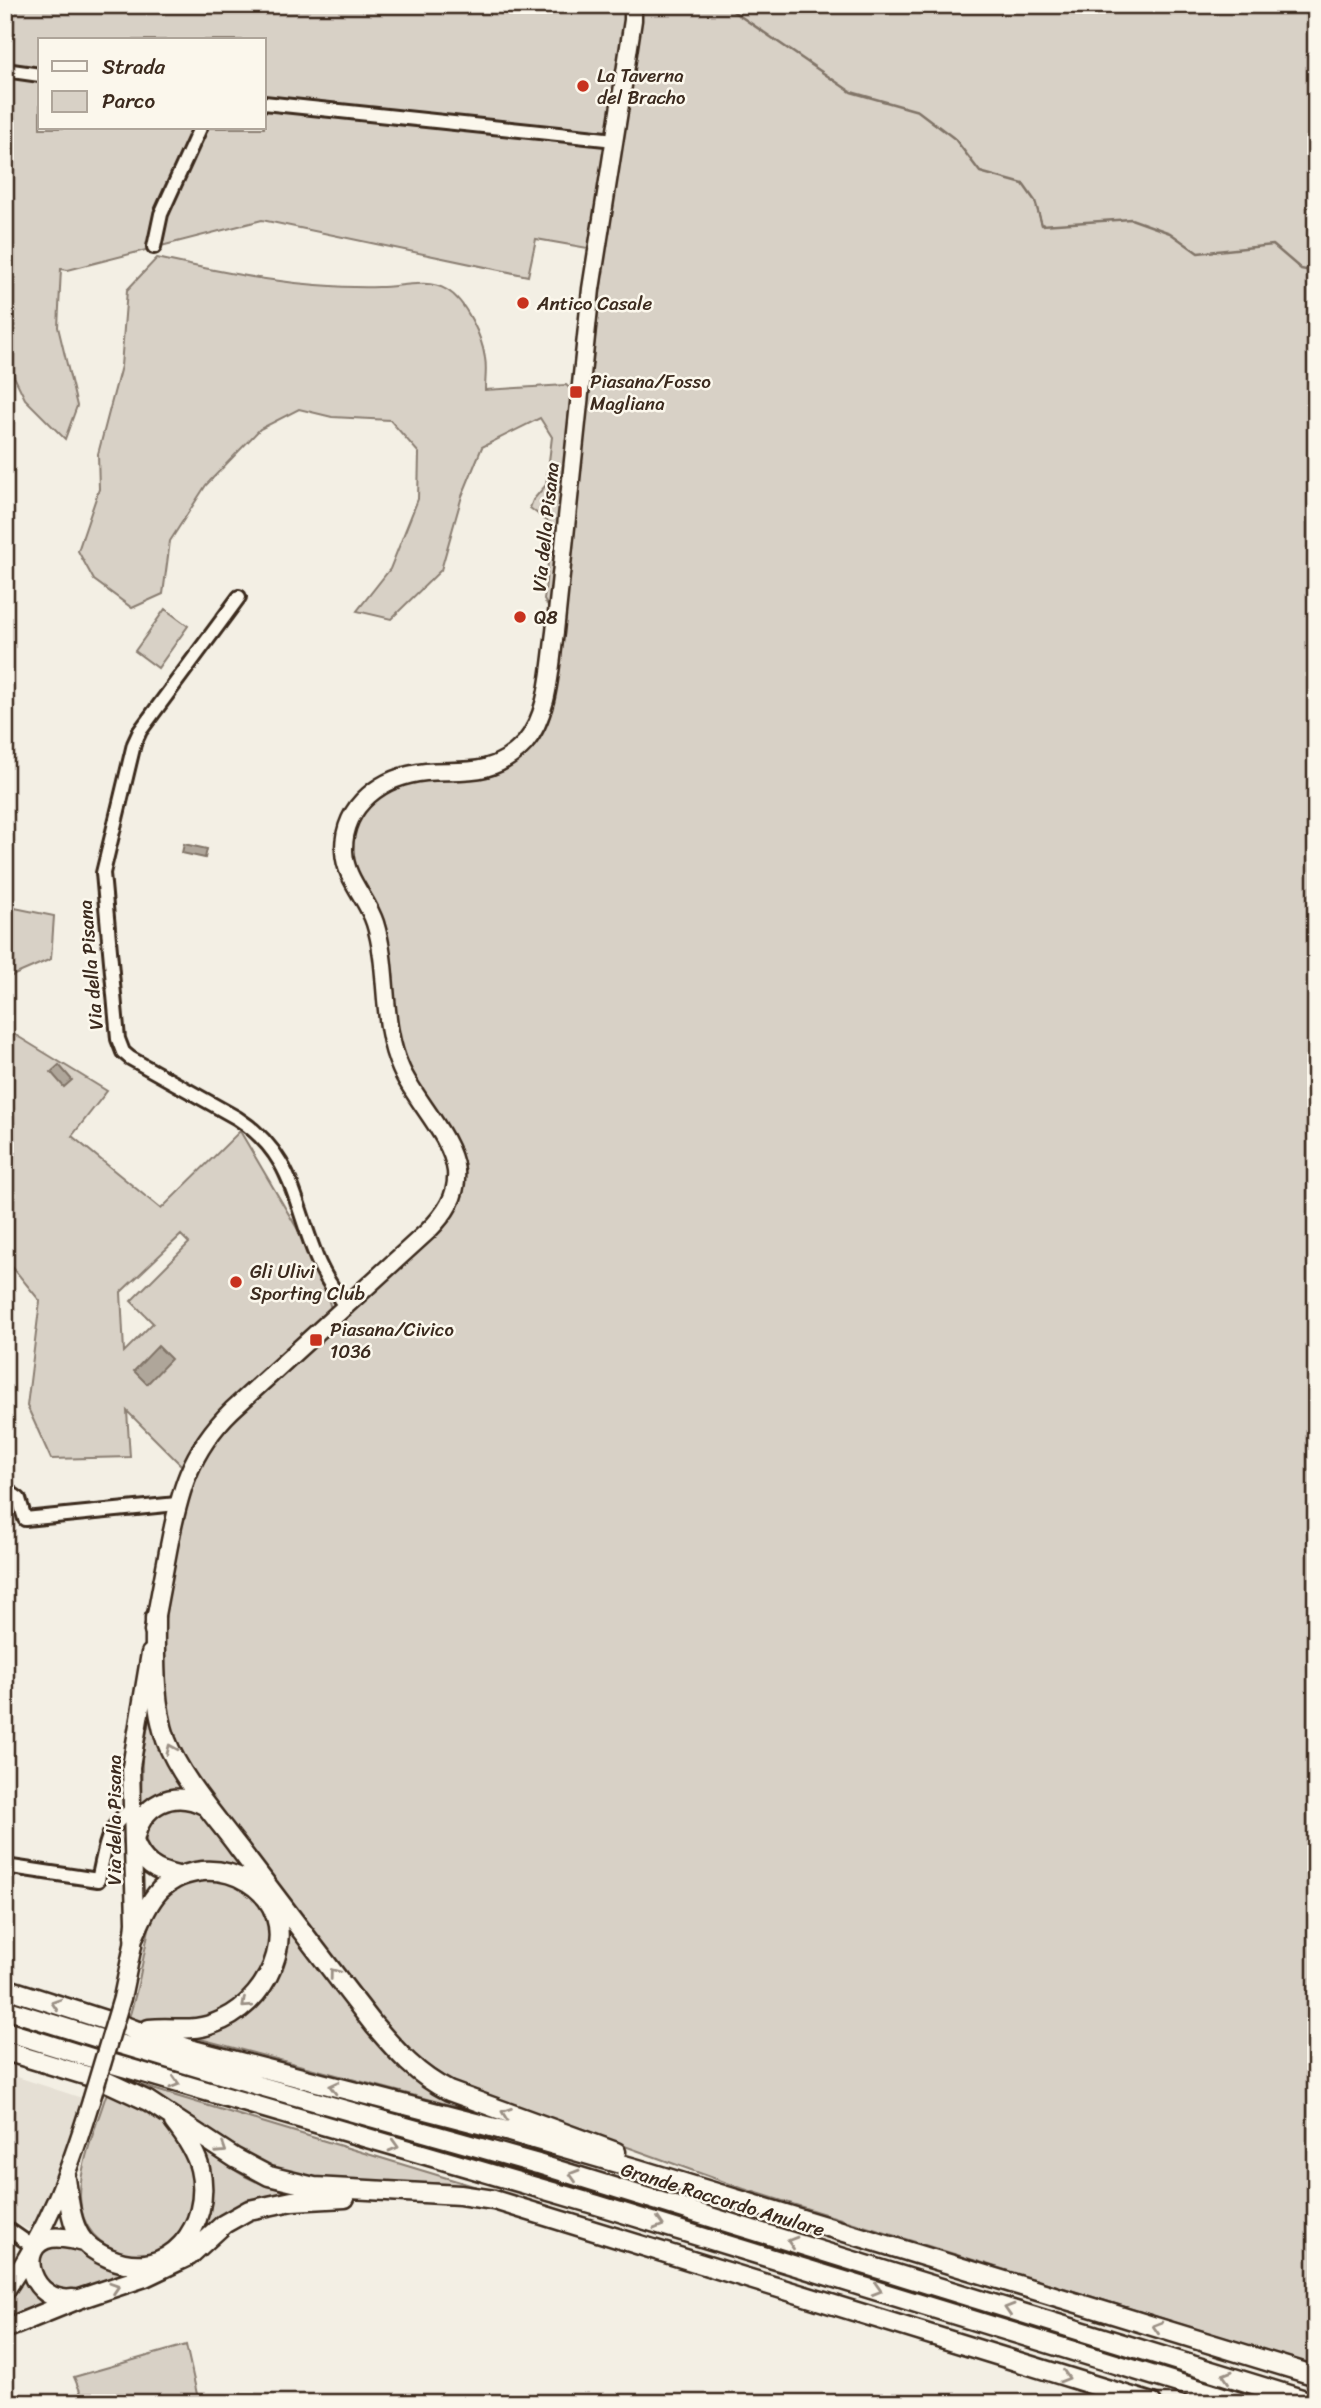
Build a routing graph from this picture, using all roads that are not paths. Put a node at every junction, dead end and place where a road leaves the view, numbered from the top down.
1 (633, 7) edge
2 (5, 70) edge
3 (38, 75) edge
4 (266, 103) edge
5 (199, 130) edge
6 (615, 140) junction
7 (154, 247) dead end
8 (239, 597) dead end
9 (345, 1308) junction
10 (5, 1489) edge
11 (177, 1504) junction
12 (155, 1618) junction
13 (207, 1807) junction
14 (132, 1809) junction
15 (134, 1841) junction
16 (5, 1866) edge
17 (178, 1876) junction
18 (134, 1937) junction
19 (5, 1988) edge
20 (5, 2010) edge
21 (5, 2031) edge
22 (141, 2031) junction
23 (5, 2051) edge
24 (165, 2112) junction
25 (66, 2179) junction
26 (460, 2195) junction
27 (777, 2210) junction
28 (5, 2227) edge
29 (84, 2242) junction
30 (35, 2248) junction
31 (5, 2292) edge
32 (79, 2299) junction
33 (5, 2329) edge
34 (1316, 2376) edge
35 (1152, 2403) edge
36 (1243, 2403) edge
37 (1315, 2403) edge

1 - 6 main road, Via della Pisana
2 - 3 street
4 - 6 street
5 - 7 street
6 - 9 main road, Via della Pisana
8 - 9 street, Via della Pisana
9 - 11 main road, Via della Pisana
10 - 11 street
11 - 12 main road, Via della Pisana
13 -> 12 highway
12 - 14 main road, Via della Pisana
13 - 15 highway
27 -> 13 highway
14 - 15 main road, Via della Pisana
14 - 16 street
15 - 17 highway
15 - 18 main road, Via della Pisana
17 - 18 highway
17 -> 22 highway
18 - 25 main road, Via della Pisana, bridge
22 -> 19 highway
37 -> 20 highway, Grande Raccordo Anulare
21 -> 36 highway
27 -> 22 highway
23 - 24 highway
24 -> 26 highway
24 - 29 highway
25 - 29 highway
25 - 30 main road, Via della Pisana
32 -> 26 highway
26 -> 35 highway
34 -> 27 highway, Grande Raccordo Anulare
28 - 30 street
29 - 30 highway
30 - 31 main road, Via della Pisana
30 - 32 highway
32 - 33 highway

